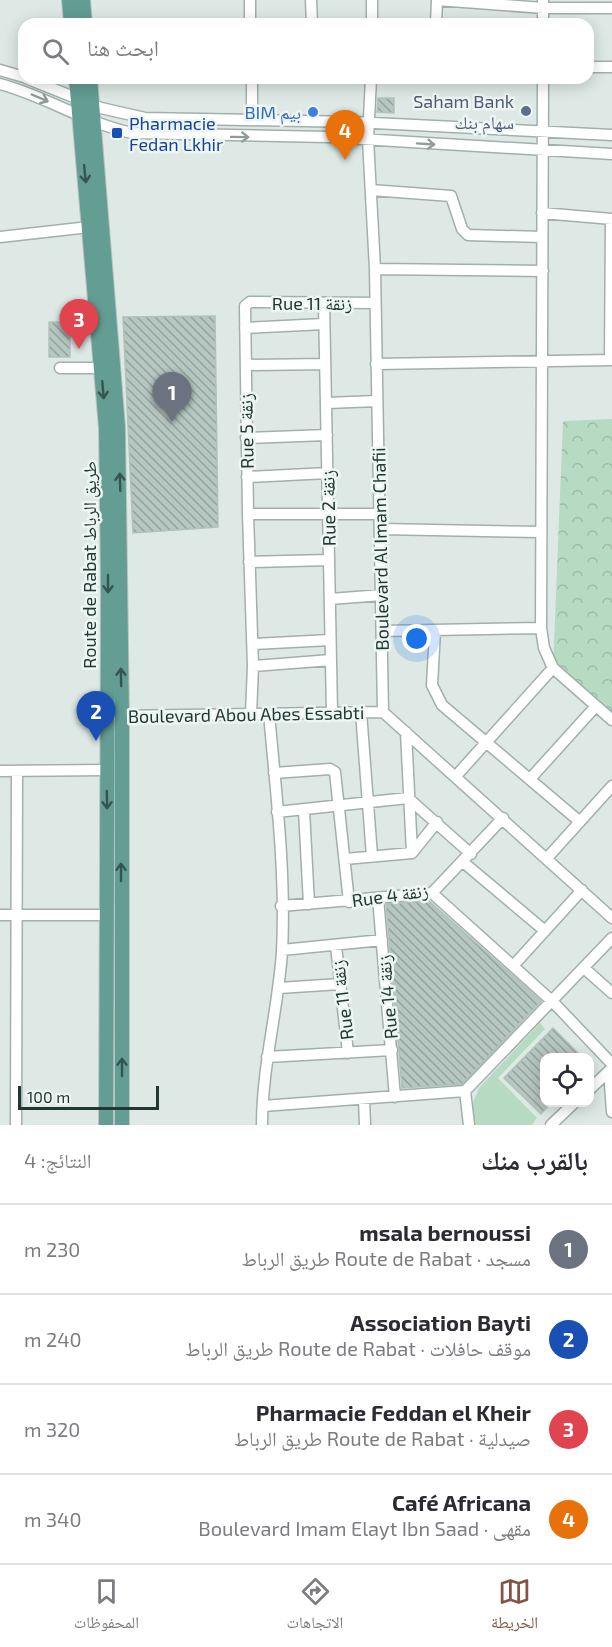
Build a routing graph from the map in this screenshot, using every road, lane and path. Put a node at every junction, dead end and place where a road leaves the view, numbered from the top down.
1 (69, 0) edge
2 (83, 0) edge
3 (250, 0) edge
4 (311, 0) edge
5 (372, 0) edge
6 (437, 0) edge
7 (543, 4) edge
8 (612, 8) edge
9 (70, 18) edge
10 (84, 18) edge
11 (250, 18) edge
12 (312, 18) edge
13 (372, 18) edge
14 (436, 18) edge
15 (594, 67) edge
16 (612, 67) edge
17 (0, 70) edge
18 (18, 76) edge
19 (0, 84) edge
20 (40, 84) edge
21 (77, 84) edge
22 (90, 84) edge
23 (252, 84) edge
24 (371, 84) edge
25 (543, 84) edge
26 (78, 99) junction
27 (92, 105) junction
28 (79, 116) junction
29 (252, 119) junction
30 (94, 122) junction
31 (369, 123) junction
32 (541, 130) junction
33 (612, 135) edge
34 (368, 139) junction
35 (541, 150) junction
36 (612, 154) edge
37 (371, 190) junction
38 (542, 213) junction
39 (612, 219) edge
40 (89, 226) junction
41 (0, 237) edge
42 (542, 237) junction
43 (375, 269) junction
44 (543, 271) junction
45 (612, 288) edge
46 (250, 302) joint
47 (324, 303) junction
48 (375, 303) junction
49 (324, 324) junction
50 (245, 328) junction
51 (611, 360) edge
52 (542, 361) junction
53 (325, 364) junction
54 (376, 364) junction
55 (246, 365) junction
56 (60, 368) dead end
57 (101, 368) junction
58 (377, 401) junction
59 (327, 403) junction
60 (327, 435) junction
61 (246, 438) junction
62 (328, 473) junction
63 (247, 477) junction
64 (328, 513) junction
65 (248, 514) junction
66 (380, 514) junction
67 (380, 529) junction
68 (541, 532) junction
69 (329, 560) junction
70 (249, 562) junction
71 (382, 595) junction
72 (330, 599) junction
73 (541, 628) junction
74 (435, 631) junction
75 (382, 632) junction
76 (330, 640) junction
77 (253, 644) junction
78 (331, 660) junction
79 (253, 666) junction
80 (553, 668) junction
81 (596, 706) junction
82 (361, 712) junction
83 (383, 712) junction
84 (332, 713) junction
85 (251, 714) junction
86 (269, 714) junction
87 (115, 716) junction
88 (612, 720) edge
89 (406, 732) junction
90 (487, 742) junction
91 (106, 770) junction
92 (0, 771) edge
93 (17, 771) junction
94 (274, 773) junction
95 (456, 776) junction
96 (530, 779) junction
97 (612, 786) edge
98 (408, 798) junction
99 (366, 802) junction
100 (339, 806) junction
101 (304, 810) junction
102 (278, 812) junction
103 (503, 818) junction
104 (579, 821) junction
105 (437, 822) junction
106 (412, 853) junction
107 (372, 856) junction
108 (548, 857) junction
109 (467, 858) junction
110 (345, 859) junction
111 (582, 890) junction
112 (432, 892) junction
113 (378, 898) junction
114 (349, 902) junction
115 (309, 904) junction
116 (281, 906) junction
117 (0, 915) edge
118 (18, 915) junction
119 (107, 915) junction
120 (612, 918) edge
121 (544, 931) junction
122 (612, 938) edge
123 (382, 940) junction
124 (336, 946) junction
125 (282, 950) junction
126 (513, 966) junction
127 (584, 968) junction
128 (340, 984) junction
129 (279, 988) junction
130 (612, 993) edge
131 (553, 1002) junction
132 (392, 1050) junction
133 (348, 1053) junction
134 (267, 1057) junction
135 (611, 1067) edge
136 (594, 1085) edge
137 (465, 1090) junction
138 (395, 1097) junction
139 (364, 1099) junction
140 (263, 1106) junction
141 (570, 1107) edge
142 (612, 1112) edge
143 (556, 1123) edge
144 (16, 1125) edge
145 (106, 1125) edge
146 (122, 1125) edge
147 (262, 1125) edge
148 (365, 1125) edge
149 (469, 1125) edge

1 - 9 main road
2 - 10 main road
3 - 11 street
4 - 12 street
5 - 13 street
6 - 7 street
6 - 14 street
7 - 8 street
15 - 16 street
17 - 18 street
19 -> 28 street
20 - 26 street
21 - 26 main road, Route de Rabat طريق الرباط
22 - 27 main road, Route de Rabat طريق الرباط
23 - 29 street
24 - 31 street, Boulevard Al Imam Chafii
25 - 32 street
26 - 27 street
26 - 28 main road, Route de Rabat طريق الرباط
27 - 29 street
27 - 30 main road, Route de Rabat طريق الرباط
28 - 30 street
28 -> 40 main road, Route de Rabat طريق الرباط
29 - 31 street
30 -> 34 street
87 -> 30 main road, Route de Rabat طريق الرباط
31 - 32 street
31 - 34 street, Boulevard Al Imam Chafii
32 - 33 street
32 - 35 street
34 -> 35 street
34 - 37 street, Boulevard Al Imam Chafii
35 - 36 street
35 - 38 street
37 - 42 street
37 - 43 street, Boulevard Al Imam Chafii
38 - 39 street
38 - 42 street
39 - 45 street
40 - 41 street
40 - 57 main road, Route de Rabat طريق الرباط
42 - 44 street
43 - 44 street
43 - 48 street, Boulevard Al Imam Chafii
44 - 52 street
45 - 51 street
46 - 47 street, Rue 11 زنقة
46 - 50 street, Rue 5 زنقة
47 - 48 street, Rue 11 زنقة
47 - 49 street, Rue 2 زنقة
48 - 54 street, Boulevard Al Imam Chafii
49 - 50 street
49 - 53 street, Rue 2 زنقة
50 - 55 street, Rue 5 زنقة
51 - 52 street
52 - 54 street
52 - 68 street
53 - 55 street
53 - 59 street, Rue 2 زنقة
54 - 58 street, Boulevard Al Imam Chafii
55 - 61 street, Rue 5 زنقة
56 - 57 street
57 -> 87 main road, Route de Rabat طريق الرباط
58 - 59 street
58 - 66 street, Boulevard Al Imam Chafii
59 - 60 street, Rue 2 زنقة
60 - 61 street
60 - 62 street, Rue 2 زنقة
61 - 63 street, Rue 5 زنقة
62 - 63 street
62 - 64 street, Rue 2 زنقة
63 - 65 street, Rue 5 زنقة
64 - 65 street
64 - 66 street
64 - 69 street, Rue 2 زنقة
65 - 70 street, Rue 5 زنقة
66 - 67 street, Boulevard Al Imam Chafii
67 - 68 street
67 - 71 street, Boulevard Al Imam Chafii
68 - 73 street
69 - 70 street
69 - 72 street, Rue 2 زنقة
70 - 77 street, Rue 5 زنقة
71 - 72 street
71 - 75 street, Boulevard Al Imam Chafii
72 - 76 street, Rue 2 زنقة
73 - 74 street
73 - 80 street
74 - 75 street
74 - 90 street
75 - 83 street, Boulevard Al Imam Chafii
76 - 77 street
76 - 78 street, Rue 2 زنقة
77 - 79 street, Rue 5 زنقة
78 - 79 street
78 - 84 street, Rue 2 زنقة
79 - 85 street, Rue 5 زنقة
80 - 81 street
80 - 90 street
81 - 88 street
81 - 96 street
82 - 83 street, Boulevard Abou Abes Essabti
82 - 84 street, Boulevard Abou Abes Essabti
82 - 99 street
83 - 89 street
84 - 86 street, Boulevard Abou Abes Essabti
85 - 86 street, Boulevard Abou Abes Essabti
85 - 87 street, Boulevard Abou Abes Essabti
86 - 94 street
87 - 91 main road, Route de Rabat طريق الرباط
146 -> 87 main road, Route de Rabat طريق الرباط
89 - 95 street
89 - 98 street
90 - 95 street
90 - 96 street
91 - 93 street
91 -> 119 main road, Route de Rabat طريق الرباط
92 - 93 street
93 - 118 street
94 - 100 street
94 - 102 street
95 - 103 street
96 - 104 street
97 - 104 street
98 - 99 street
98 - 105 street
98 - 106 street
99 - 100 street
99 - 107 street
100 - 101 street
100 - 110 street
101 - 102 street
101 - 115 street
102 - 116 street
103 - 108 street
103 - 109 street, Rue 4 زنقة
104 - 108 street
105 - 106 street
105 - 109 street
106 - 107 street
107 - 110 street
108 - 111 street
109 - 112 street, Rue 4 زنقة
109 - 121 street
110 - 114 street
111 - 120 street
111 - 121 street
112 - 113 street, Rue 4 زنقة
112 - 126 street
113 - 114 street, Rue 4 زنقة
113 - 123 street, Rue 14 زنقة
114 - 115 street, Rue 4 زنقة
115 - 116 street, Rue 4 زنقة
116 - 125 street
117 - 118 street
118 - 119 street
118 - 144 street
119 - 145 main road, Route de Rabat طريق الرباط
121 - 126 street
122 - 127 street
123 - 124 street
123 - 132 street, Rue 14 زنقة
124 - 125 street
124 - 128 street, Rue 11 زنقة
125 - 129 street
126 - 131 street
127 - 130 street
127 - 131 street
128 - 129 street
128 - 133 street, Rue 11 زنقة
129 - 134 street
131 - 135 street
131 - 137 street
132 - 133 street
132 - 138 street, Rue 14 زنقة
133 - 134 street
134 - 140 street
135 - 136 street
135 - 142 street
137 - 138 street
137 - 149 street
138 - 139 street
139 - 140 street
139 - 148 street
140 - 147 street
141 - 143 street

